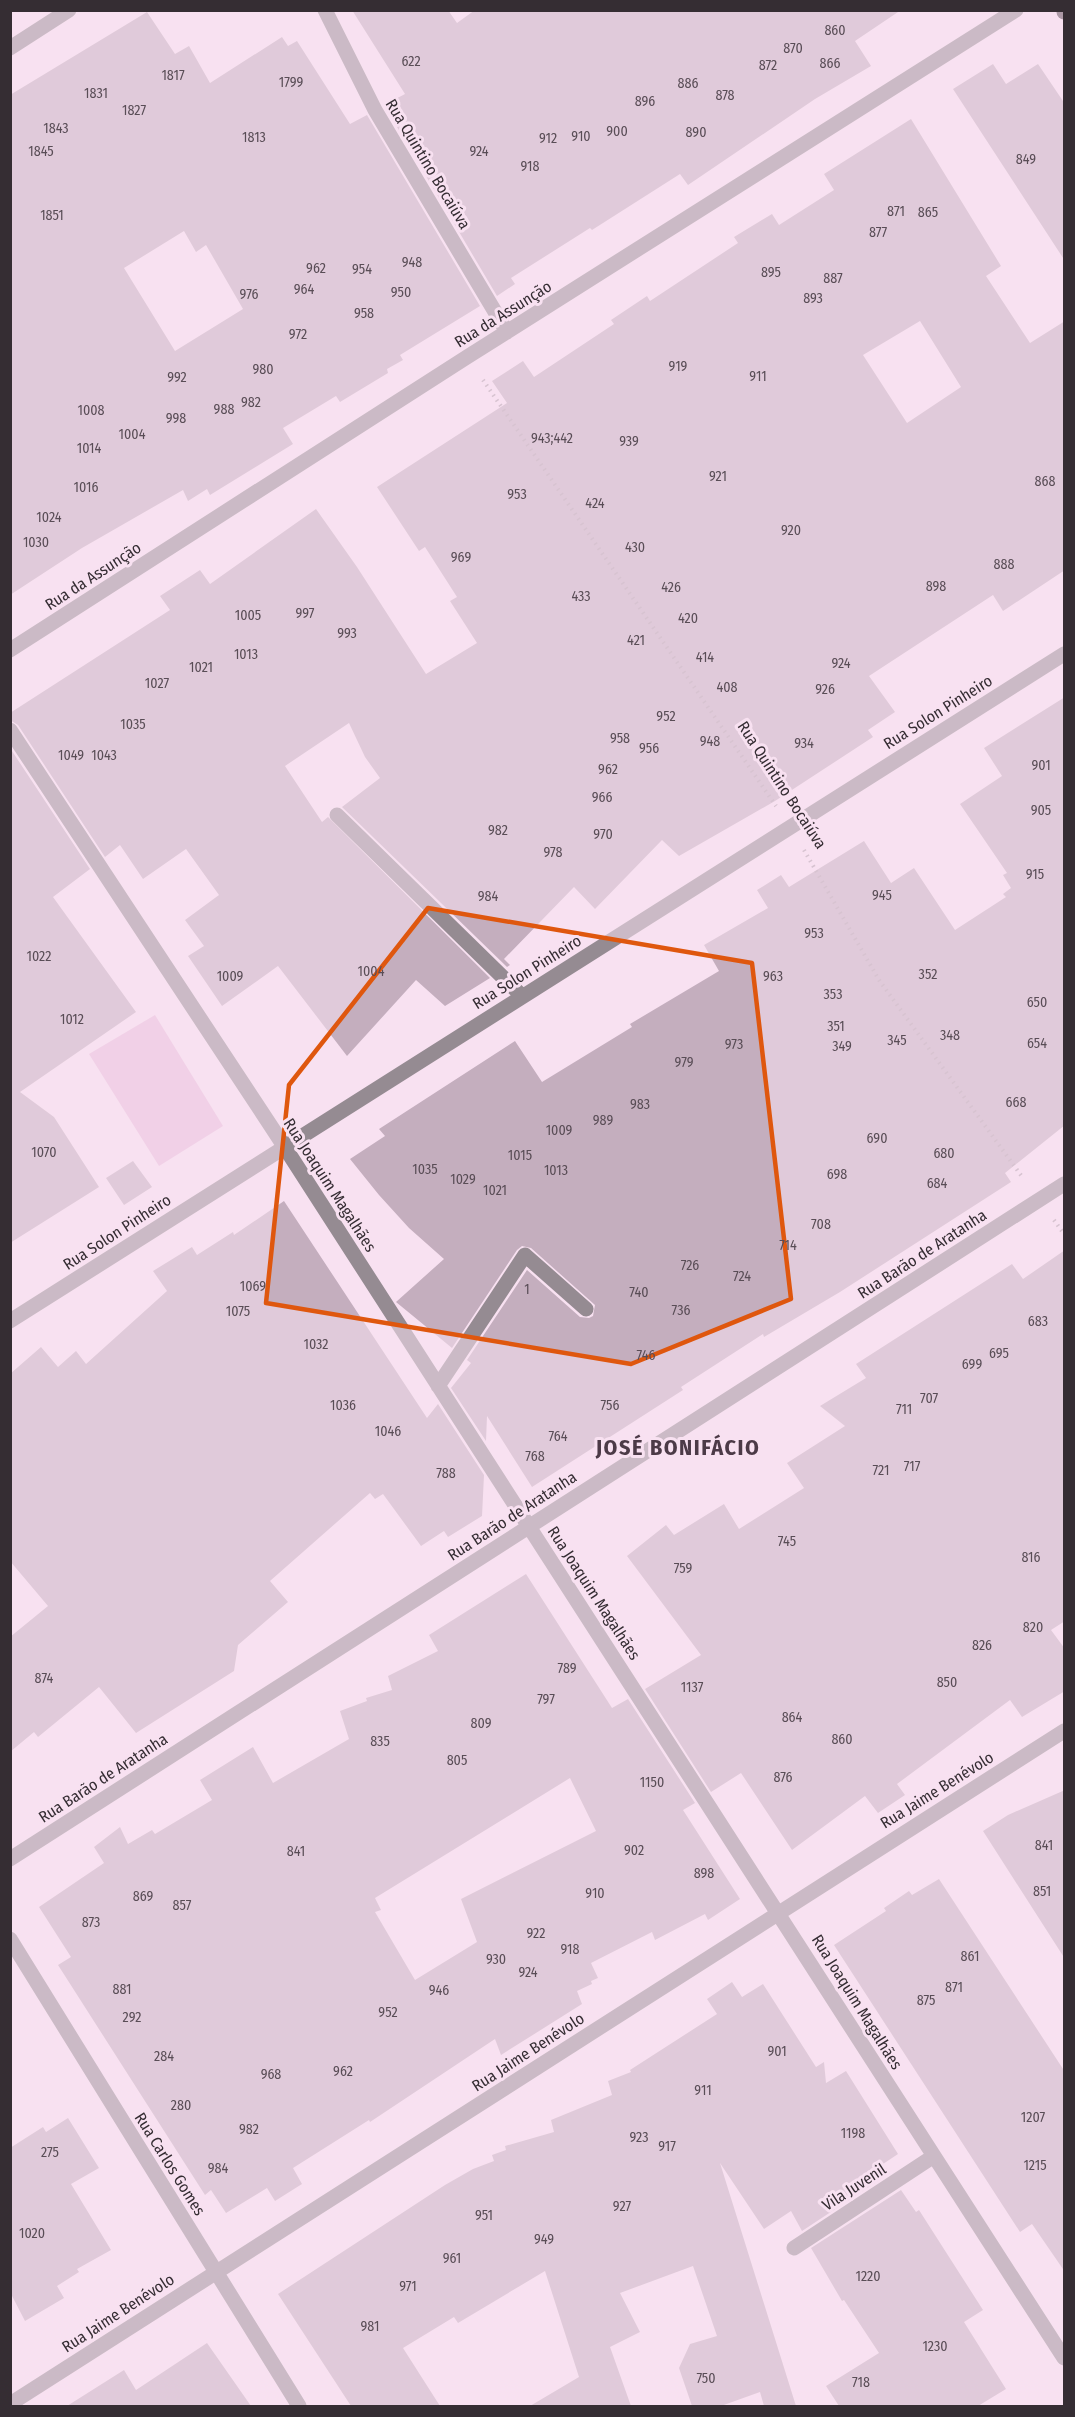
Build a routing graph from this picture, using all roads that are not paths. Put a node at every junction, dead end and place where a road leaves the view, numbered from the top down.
1 (69, 10) edge
2 (325, 10) edge
3 (1016, 10) edge
4 (10, 48) edge
5 (507, 332) junction
6 (10, 650) edge
7 (1065, 654) edge
8 (10, 730) edge
9 (337, 815) dead end
10 (522, 996) junction
11 (284, 1146) junction
12 (1065, 1184) edge
13 (586, 1309) dead end
14 (10, 1321) edge
15 (438, 1386) junction
16 (529, 1527) junction
17 (1065, 1731) edge
18 (10, 1859) edge
19 (779, 1912) junction
20 (10, 1939) edge
21 (934, 2156) junction
22 (794, 2248) dead end
23 (215, 2273) junction
24 (1065, 2358) edge
25 (10, 2403) edge
26 (299, 2406) edge

1 - 4 street
2 - 5 street, Rua Quintino Bocaiúva
3 - 5 street, Rua da Assunção
5 - 6 street, Rua da Assunção
7 - 10 street, Rua Solon Pinheiro
8 - 11 street, Rua Joaquim Magalhães
9 - 10 street
10 - 11 street, Rua Solon Pinheiro
11 - 14 street, Rua Solon Pinheiro
11 - 15 street, Rua Joaquim Magalhães
12 - 16 street, Rua Barão de Aratanha
13 - 15 street
15 - 16 street, Rua Joaquim Magalhães
16 - 18 street, Rua Barão de Aratanha
16 - 19 street, Rua Joaquim Magalhães
17 - 19 street, Rua Jaime Benévolo
19 - 21 street, Rua Joaquim Magalhães
19 - 23 street, Rua Jaime Benévolo
20 - 23 street, Rua Carlos Gomes
21 - 22 street, Vila Juvenil
21 - 24 street, Rua Joaquim Magalhães
23 - 25 street, Rua Jaime Benévolo
23 - 26 street, Rua Carlos Gomes

